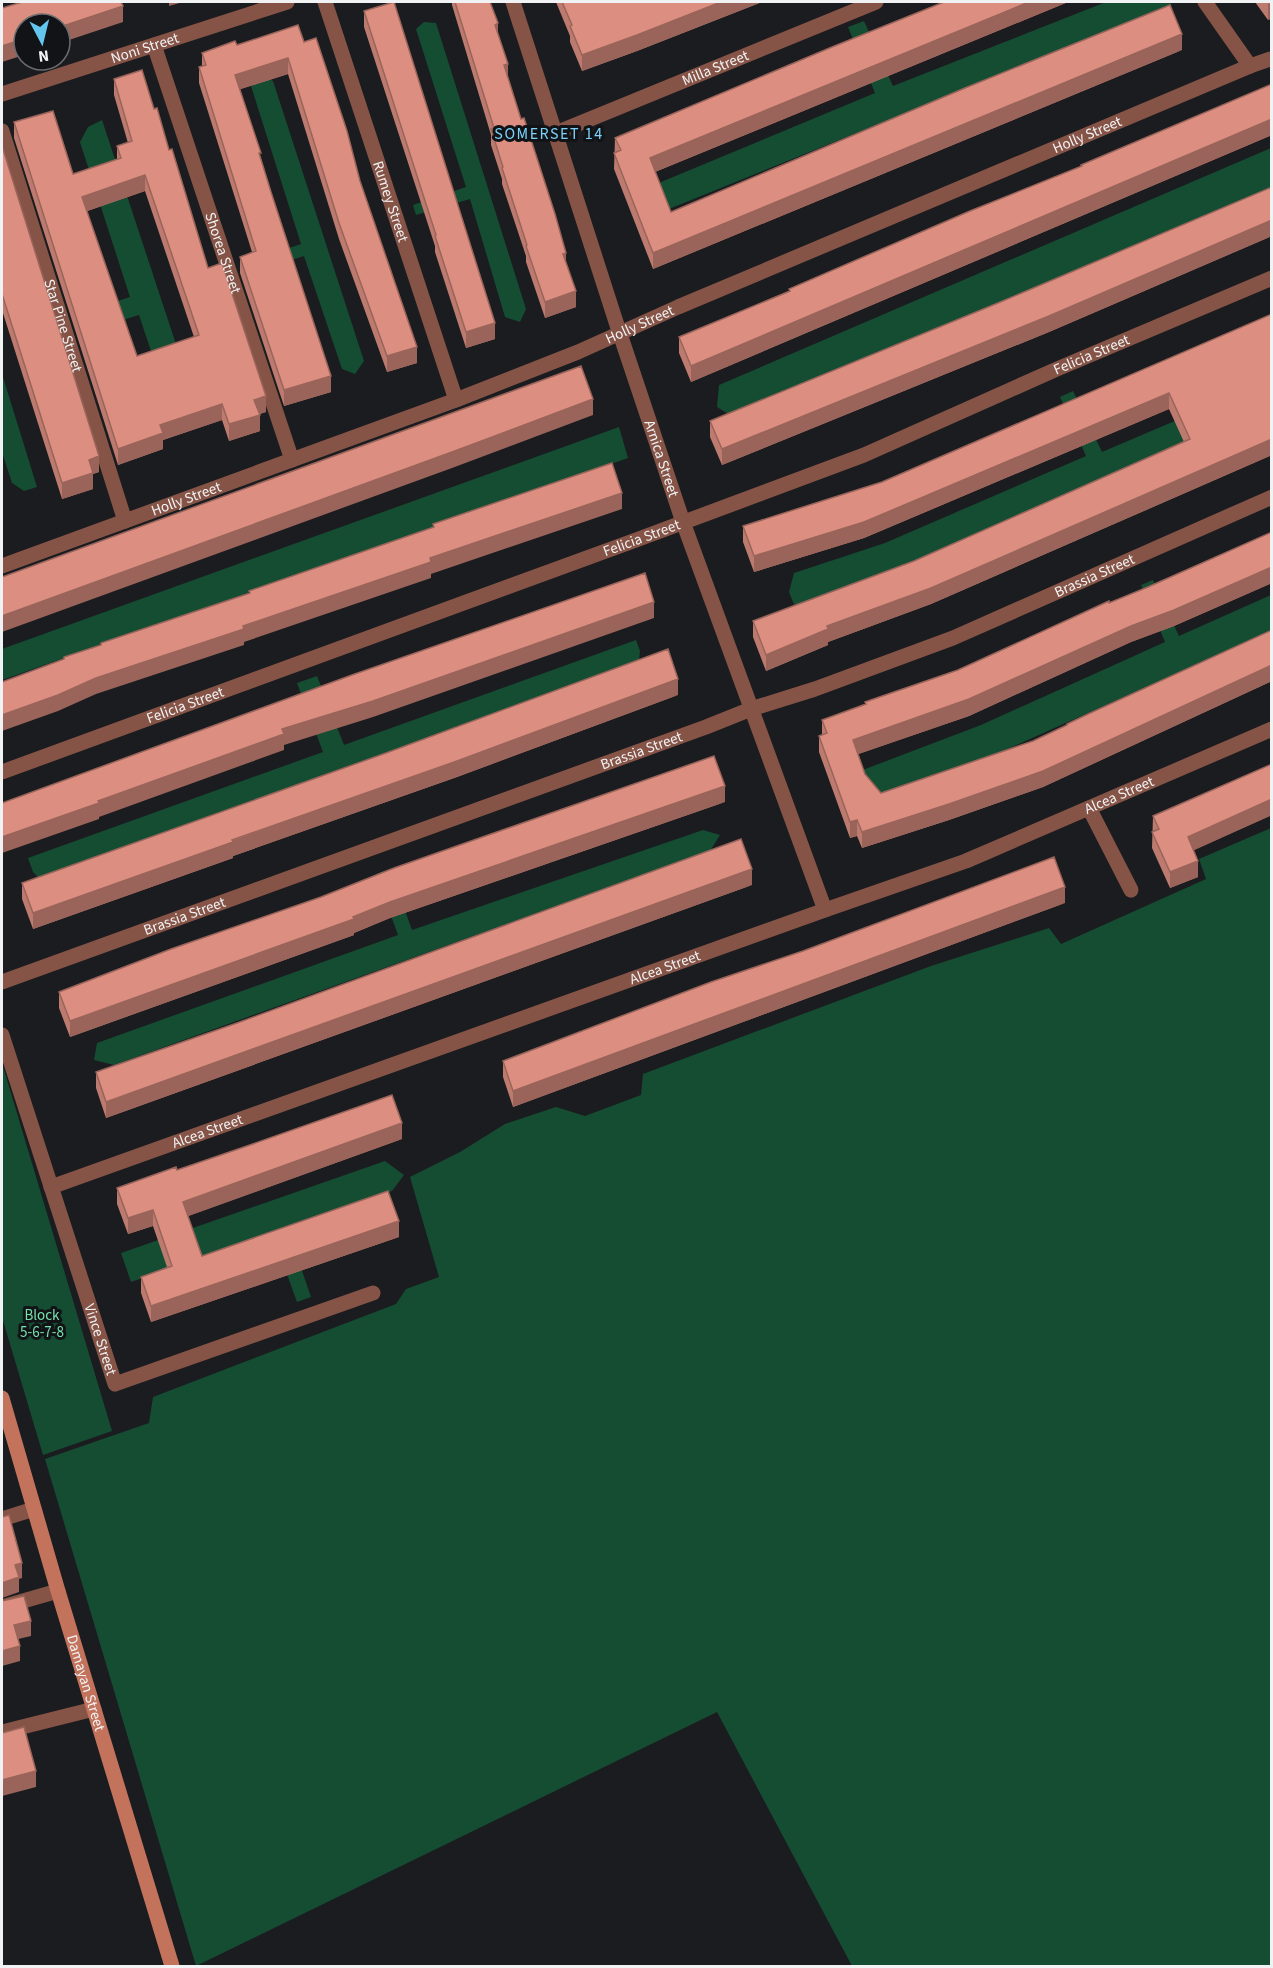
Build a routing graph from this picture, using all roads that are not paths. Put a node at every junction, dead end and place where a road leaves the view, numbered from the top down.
1 (287, 2) edge
2 (325, 2) edge
3 (513, 2) edge
4 (876, 2) edge
5 (1205, 2) edge
6 (154, 45) junction
7 (1270, 59) edge
8 (1250, 66) junction
9 (2, 94) edge
10 (2, 131) edge
11 (556, 133) junction
12 (1272, 278) edge
13 (621, 333) junction
14 (456, 400) junction
15 (292, 460) junction
16 (1272, 497) edge
17 (125, 521) junction
18 (683, 522) junction
19 (2, 566) edge
20 (751, 709) junction
21 (1272, 729) edge
22 (2, 772) edge
23 (1089, 808) junction
24 (1131, 890) dead end
25 (825, 910) junction
26 (2, 982) edge
27 (2, 1035) edge
28 (51, 1187) junction
29 (373, 1293) dead end
30 (2, 1398) edge
31 (34, 1509) junction
32 (2, 1519) edge
33 (58, 1592) junction
34 (2, 1607) edge
35 (94, 1709) junction
36 (2, 1732) edge
37 (172, 1966) edge

1 - 6 street, Noni Street
2 - 14 street, Rumey Street
3 - 11 street, Arnica Street
4 - 11 street, Milla Street
5 - 8 street
6 - 9 street, Noni Street
6 - 15 street, Shorea Street
7 - 8 street, Holly Street
8 - 13 street, Holly Street
10 - 17 street, Star Pine Street
11 - 13 street, Arnica Street
12 - 18 street, Felicia Street
13 - 14 street, Holly Street
13 - 18 street, Arnica Street
14 - 15 street, Holly Street
15 - 17 street, Holly Street
16 - 20 street, Brassia Street
17 - 19 street, Holly Street
18 - 20 street, Arnica Street
18 - 22 street, Felicia Street
20 - 25 street, Arnica Street
20 - 26 street, Brassia Street
21 - 23 street, Alcea Street
23 - 24 street
23 - 25 street, Alcea Street
25 - 28 street, Alcea Street
27 - 28 street, Vince Street
28 - 29 street, Vince Street
30 - 31 street, Damayan Street
31 - 32 street
31 - 33 street, Damayan Street
33 - 34 street
33 - 35 street, Damayan Street
35 - 36 street
35 - 37 street, Damayan Street

